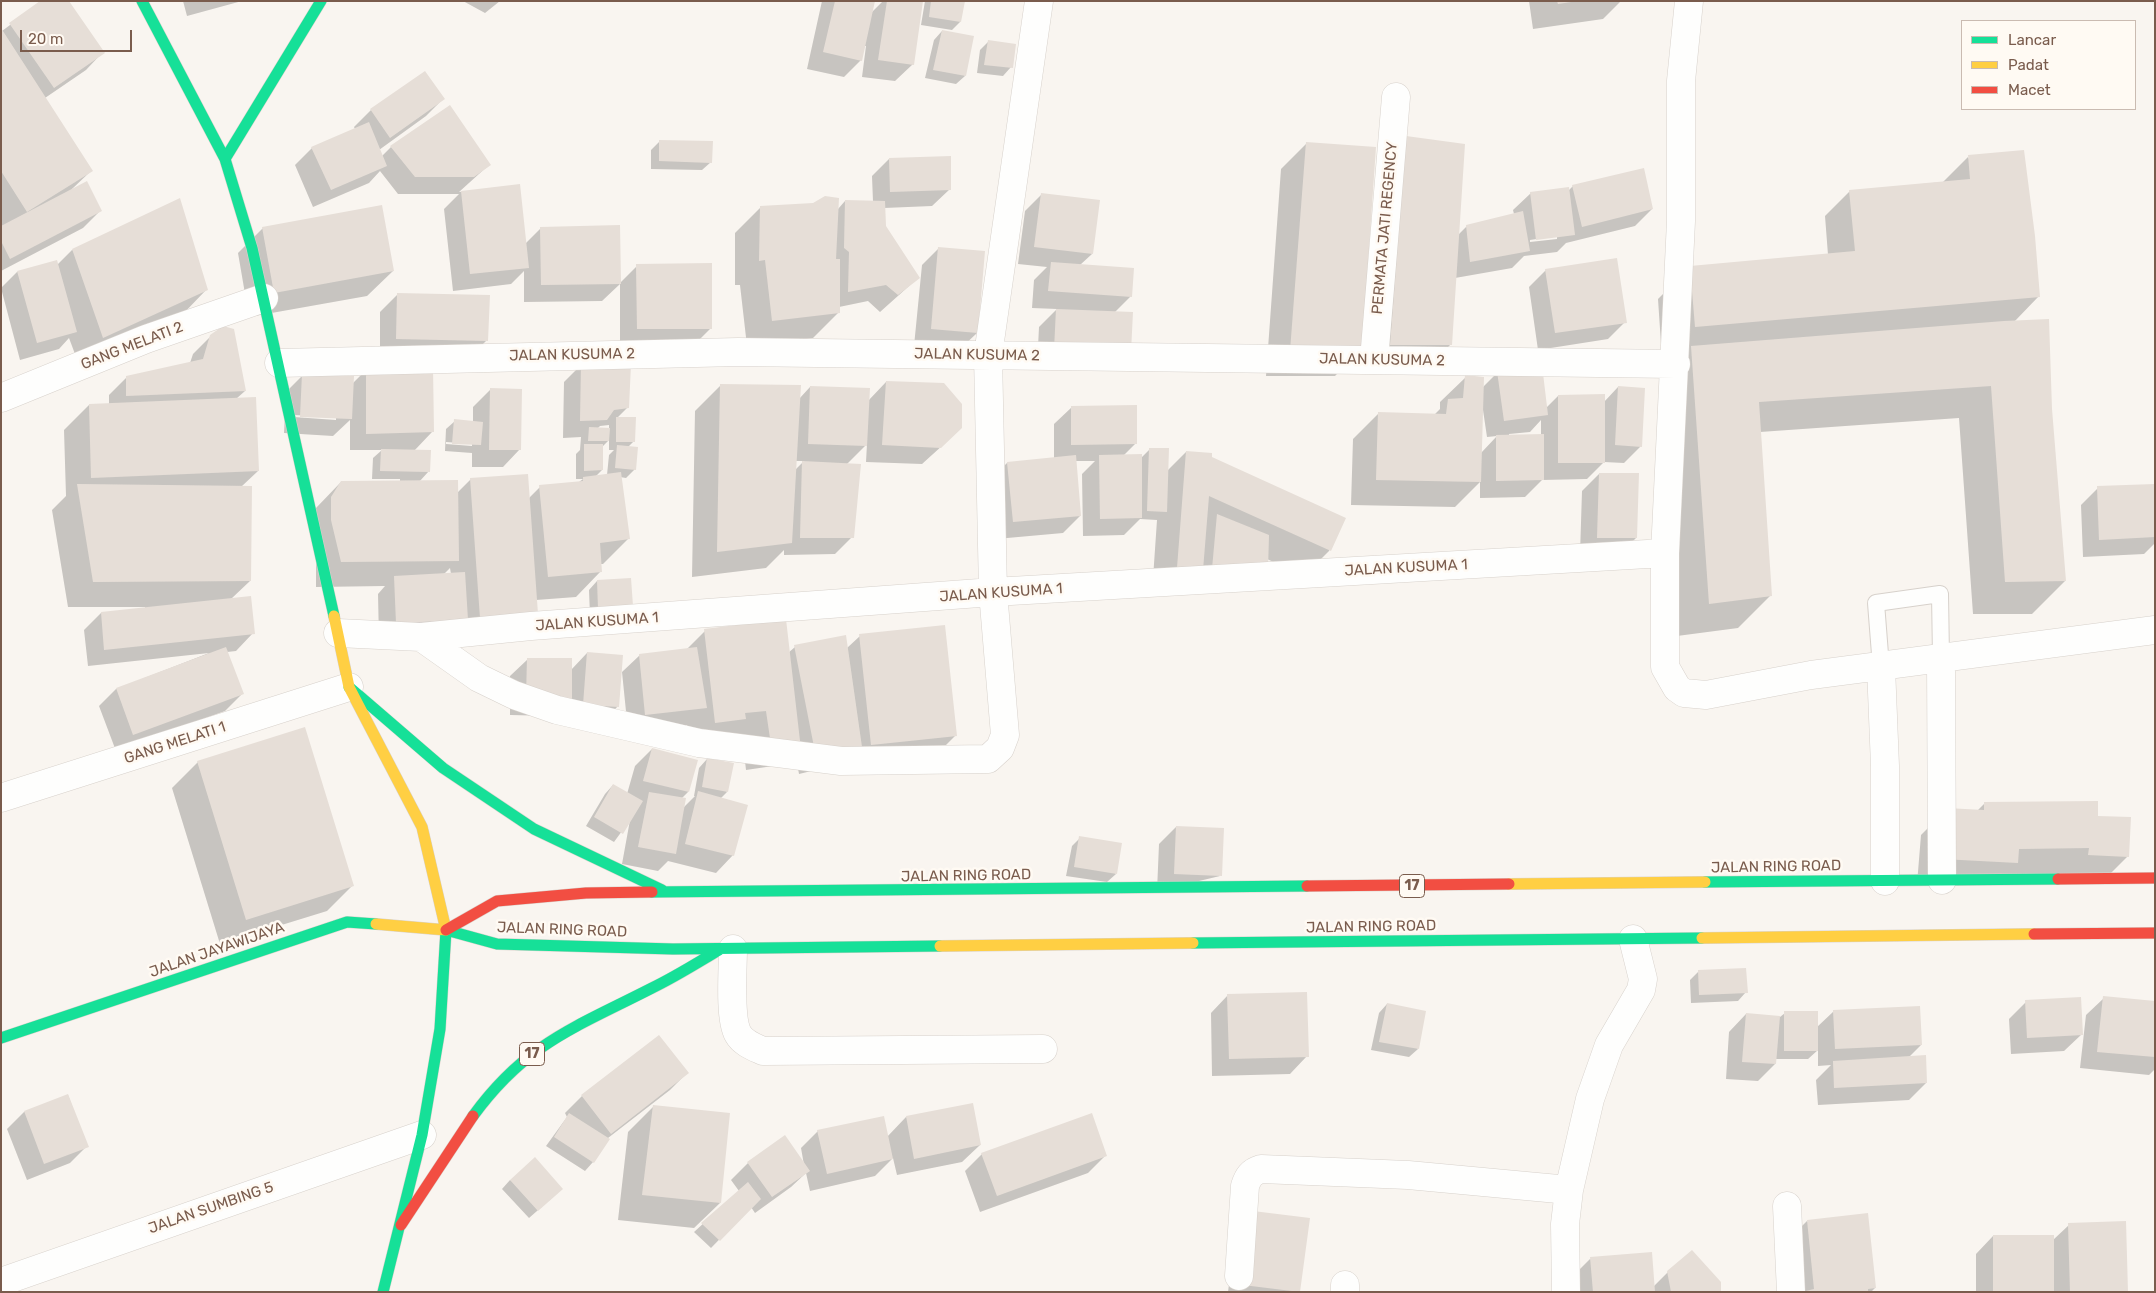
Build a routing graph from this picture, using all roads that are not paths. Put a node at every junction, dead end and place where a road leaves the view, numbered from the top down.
1 (142, 1) edge
2 (322, 1) edge
3 (1039, 1) edge
4 (1689, 1) edge
5 (1396, 97) dead end
6 (225, 159) junction
7 (264, 298) junction
8 (988, 355) junction
9 (1374, 360) junction
10 (279, 363) junction
11 (1676, 364) junction
12 (1, 398) edge
13 (1665, 553) junction
14 (993, 592) junction
15 (2155, 630) edge
16 (338, 633) junction
17 (421, 637) junction
18 (1941, 658) junction
19 (1881, 667) junction
20 (349, 687) junction
21 (1, 798) edge
22 (2155, 878) edge
23 (1942, 880) junction
24 (1885, 881) junction
25 (670, 894) junction
26 (446, 930) junction
27 (2155, 933) edge
28 (1633, 939) junction
29 (727, 949) junction
30 (1, 1038) edge
31 (1043, 1049) dead end
32 (422, 1135) junction
33 (1569, 1190) junction
34 (1787, 1206) dead end
35 (401, 1225) junction
36 (1239, 1276) dead end
37 (1, 1282) edge
38 (383, 1292) edge
39 (1566, 1292) edge
40 (1791, 1292) edge

1 - 6 main road
2 - 6 main road
3 - 8 street
4 - 11 street
5 - 9 street, PERMATA JATI REGENCY
6 - 7 main road
7 - 10 main road
7 - 12 street, GANG MELATI 2
8 - 9 street, JALAN KUSUMA 2
8 - 10 street, JALAN KUSUMA 2
8 - 14 street
9 - 11 street, JALAN KUSUMA 2
10 - 16 main road
11 - 13 street
13 - 14 street, JALAN KUSUMA 1
13 - 19 street
14 - 17 street, JALAN KUSUMA 1
14 - 17 street
15 - 18 street
16 - 17 street, JALAN KUSUMA 1
16 - 20 main road
18 - 19 street
18 - 19 lane
18 - 23 street
19 - 24 street
20 - 21 street, GANG MELATI 1
20 - 25 main road
20 - 26 main road
22 - 23 main road, JALAN RING ROAD / 17
23 - 24 main road, JALAN RING ROAD / 17
24 - 25 main road, JALAN RING ROAD / 17
25 - 26 main road, JALAN RING ROAD / 17
26 - 29 main road, JALAN RING ROAD / 17
26 - 30 main road, JALAN JAYAWIJAYA
26 - 32 main road, 17
27 - 28 main road, JALAN RING ROAD / 17
28 - 29 main road, JALAN RING ROAD / 17
28 - 33 street
29 - 31 street
29 - 35 main road, 17
32 - 35 main road, 17
32 - 37 street, JALAN SUMBING 5
33 - 36 street
33 - 39 street
34 - 40 street
35 - 38 main road, 17

